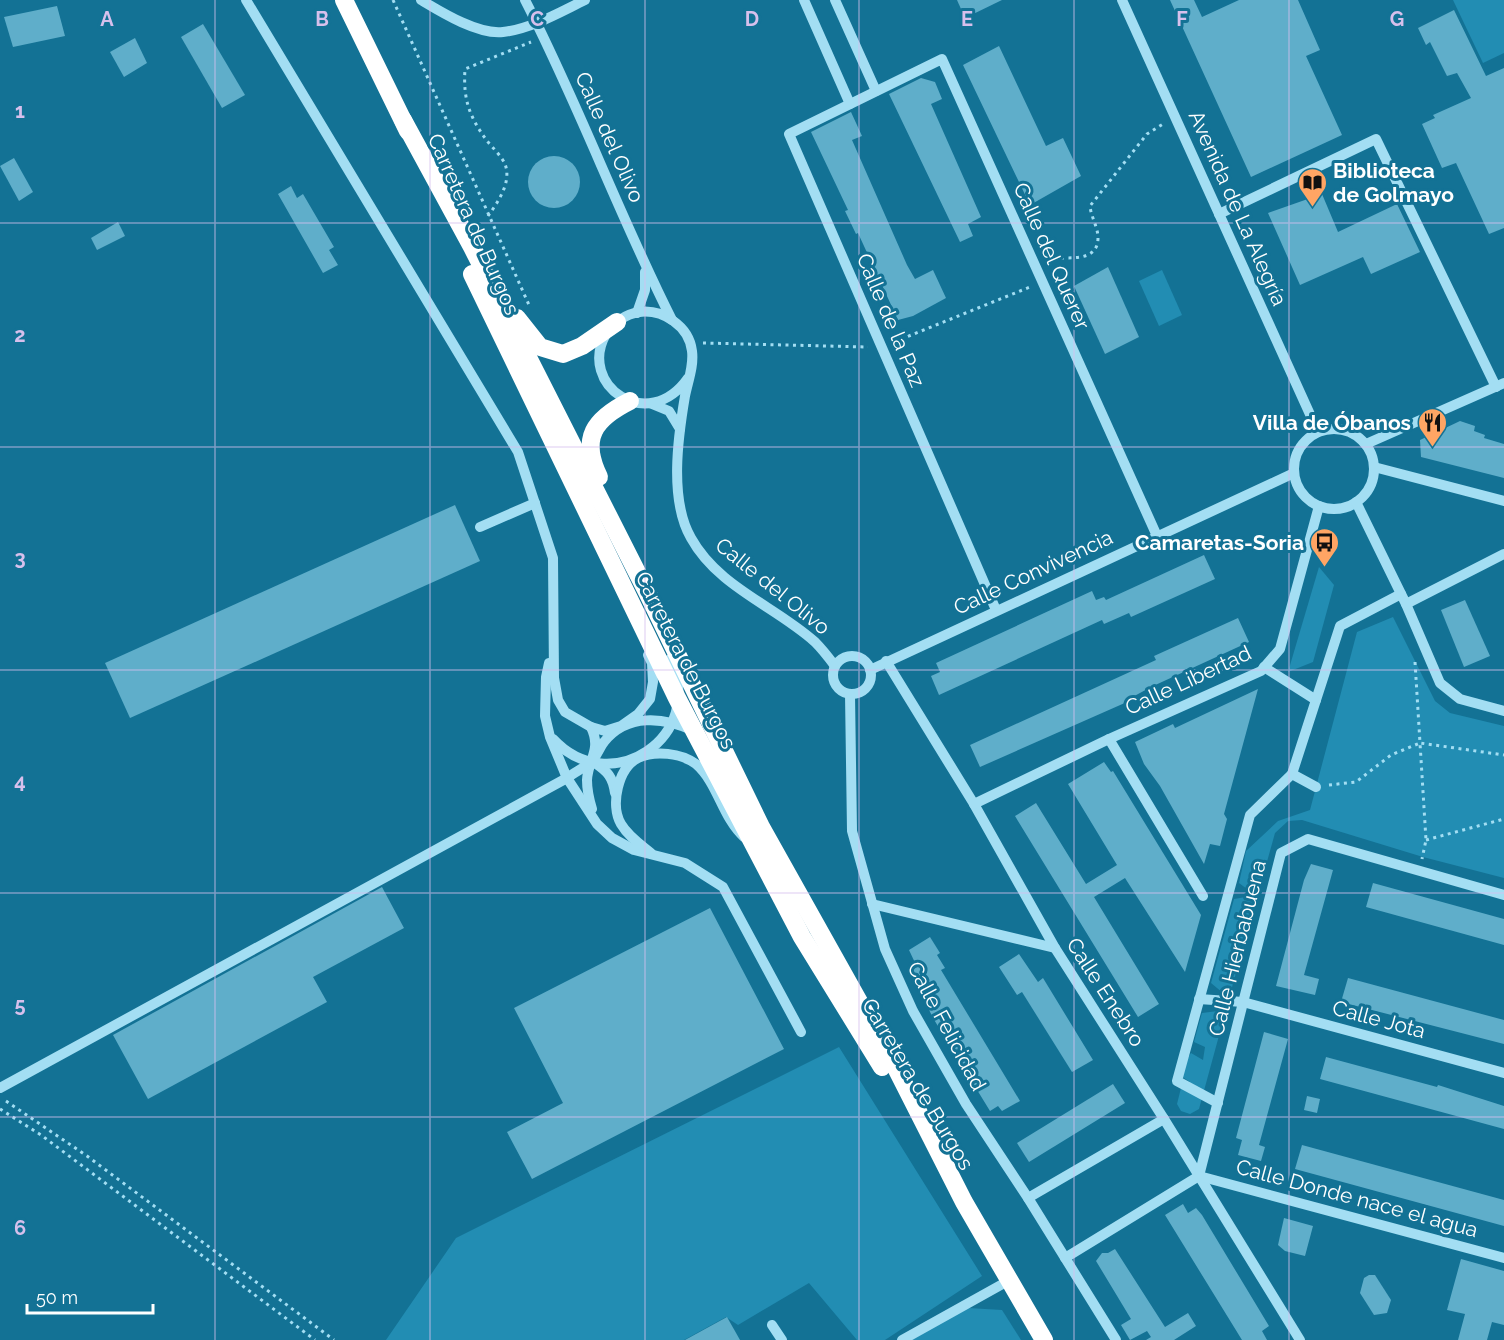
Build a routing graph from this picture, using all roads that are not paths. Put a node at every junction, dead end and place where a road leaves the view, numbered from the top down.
1 (246, 0) edge
2 (344, 0) edge
3 (421, 0) edge
4 (525, 0) edge
5 (585, 0) edge
6 (804, 0) edge
7 (835, 0) edge
8 (1122, 0) edge
9 (537, 23) junction
10 (876, 91) junction
11 (850, 104) junction
12 (403, 120) junction
13 (1219, 214) junction
14 (472, 247) junction
15 (645, 268) junction
16 (637, 313) junction
17 (672, 320) junction
18 (616, 322) junction
19 (688, 378) junction
20 (1500, 385) edge
21 (630, 401) junction
22 (652, 404) junction
23 (680, 429) junction
24 (1318, 432) junction
25 (1365, 444) junction
26 (1374, 467) junction
27 (1294, 473) junction
28 (1504, 501) edge
29 (1356, 502) junction
30 (535, 503) junction
31 (1319, 506) junction
32 (480, 527) dead end
33 (1157, 536) junction
34 (1504, 554) edge
35 (615, 568) junction
36 (647, 592) junction
37 (1404, 599) junction
38 (996, 610) junction
39 (553, 651) junction
40 (886, 661) junction
41 (835, 666) junction
42 (1264, 667) junction
43 (870, 670) junction
44 (850, 694) junction
45 (677, 699) junction
46 (1316, 700) junction
47 (1504, 711) edge
48 (673, 721) junction
49 (621, 726) junction
50 (591, 727) junction
51 (696, 731) junction
52 (550, 736) junction
53 (1109, 739) junction
54 (638, 758) junction
55 (592, 761) junction
56 (1292, 774) junction
57 (567, 778) junction
58 (1316, 787) road end
59 (616, 804) junction
60 (974, 804) junction
61 (597, 824) junction
62 (761, 827) junction
63 (754, 846) junction
64 (656, 856) junction
65 (1504, 895) edge
66 (1203, 896) dead end
67 (872, 904) junction
68 (812, 918) junction
69 (1055, 948) junction
70 (1199, 999) junction
71 (1243, 1002) junction
72 (801, 1032) dead end
73 (1504, 1073) edge
74 (0, 1088) edge
75 (1218, 1103) junction
76 (1164, 1119) junction
77 (1199, 1176) junction
78 (1028, 1198) junction
79 (964, 1202) junction
80 (1065, 1258) junction
81 (1504, 1258) edge
82 (1008, 1281) junction
83 (772, 1325) dead end
84 (782, 1340) edge
85 (902, 1340) edge
86 (1044, 1340) edge
87 (1116, 1340) edge
88 (1300, 1340) edge

1 - 30 street
2 - 12 highway, Carretera de Burgos
3 - 9 street
4 - 9 street, Calle del Olivo
5 - 9 street
6 - 11 street
7 - 10 street
8 - 13 street, Avenida de La Alegría
9 - 15 street, Calle del Olivo
10 - 11 street, Calle de la Paz
10 - 33 street, Calle del Querer
11 - 38 street, Calle de la Paz
12 - 14 highway, Carretera de Burgos
12 - 35 highway, Carretera de Burgos
13 - 20 street
13 - 24 street, Avenida de La Alegría
14 - 18 highway
14 - 36 highway, Carretera de Burgos
15 - 16 street, Calle del Olivo
15 - 17 street, Calle del Olivo
16 - 17 street
16 - 18 street
17 - 19 street
18 - 21 street
19 - 22 street
19 - 23 street, Calle del Olivo
20 - 25 street
21 - 22 street
21 - 62 highway
22 - 23 street
23 - 41 street, Calle del Olivo
24 - 25 street
24 - 27 street
25 - 26 street
26 - 28 street
26 - 29 street
27 - 31 street
27 - 33 street, Calle Convivencia
29 - 31 street
29 - 37 street
30 - 32 street
30 - 39 street
31 - 42 street, Calle Libertad
33 - 38 street, Calle Convivencia
34 - 37 street
35 - 45 highway, Carretera de Burgos
35 - 49 street
36 - 45 street
36 - 62 highway, Carretera de Burgos
37 - 46 street
37 - 47 street
38 - 40 street, Calle Convivencia
39 - 50 street
39 - 52 street
40 - 43 street, Calle Convivencia
40 - 60 street, Calle Enebro
41 - 43 street
41 - 44 street
42 - 46 street
42 - 53 street, Calle Libertad
43 - 44 street
44 - 67 street, Calle Felicidad
45 - 48 street
45 - 51 highway, Carretera de Burgos
46 - 56 street
48 - 49 street
48 - 51 street
48 - 54 street
49 - 50 street
49 - 55 street
50 - 55 street
51 - 63 highway, Carretera de Burgos
51 - 68 street
52 - 55 street
52 - 57 street
53 - 60 street, Calle Libertad
53 - 66 street
54 - 55 street
54 - 59 street
54 - 63 street
55 - 57 street
55 - 59 street
55 - 61 street
56 - 58 street
56 - 70 street
57 - 61 street
57 - 74 street
59 - 64 street
60 - 69 street, Calle Enebro
61 - 64 street
62 - 68 highway, Carretera de Burgos
63 - 79 highway, Carretera de Burgos
64 - 72 street
65 - 71 street, Calle Hierbabuena
67 - 69 street
67 - 78 street, Calle Felicidad
68 - 79 highway, Carretera de Burgos
69 - 76 street, Calle Enebro
70 - 71 street, Calle Jota
70 - 75 street
71 - 73 street, Calle Jota
71 - 75 street, Calle Hierbabuena
75 - 77 street, Calle Hierbabuena
76 - 77 street, Calle Enebro
76 - 78 street
77 - 80 street
77 - 81 street, Calle Donde nace el agua
77 - 88 street, Calle Enebro
78 - 80 street, Calle Felicidad
79 - 82 highway, Carretera de Burgos
80 - 87 street, Calle Felicidad
82 - 85 street
82 - 86 highway, Carretera de Burgos
83 - 84 street

